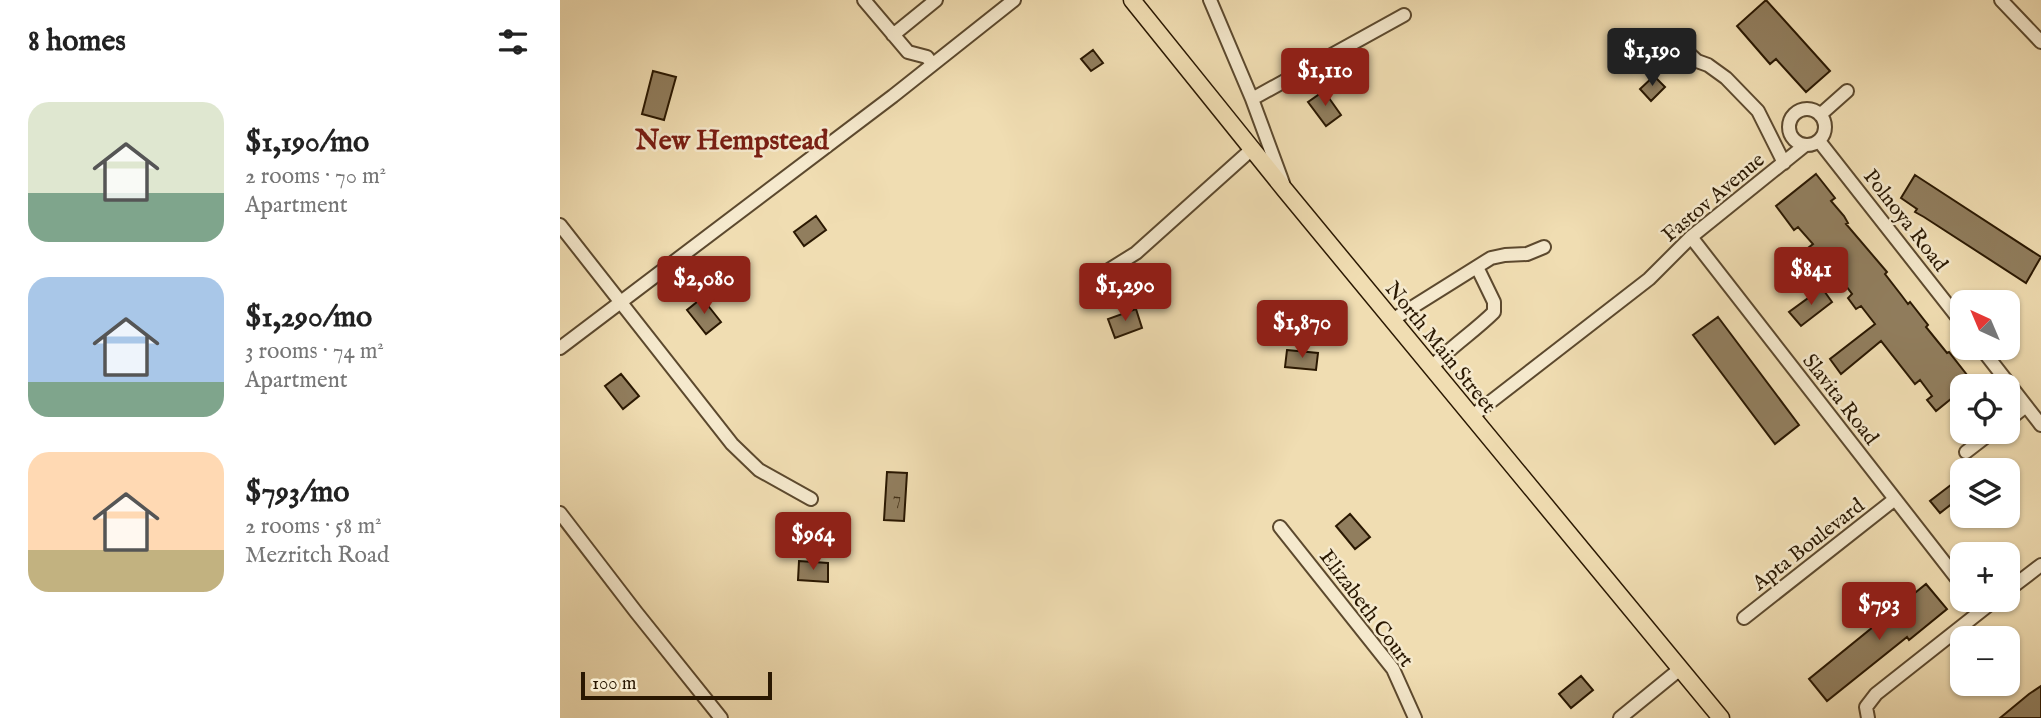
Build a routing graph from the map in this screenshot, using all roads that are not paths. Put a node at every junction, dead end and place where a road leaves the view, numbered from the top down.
1 (864, 0) edge
2 (936, 0) edge
3 (1014, 0) edge
4 (1132, 0) edge
5 (1210, 0) edge
6 (2001, 0) edge
7 (1404, 15) dead end
8 (893, 36) junction
9 (1672, 38) dead end
10 (2041, 41) edge
11 (932, 64) junction
12 (1847, 92) dead end
13 (1252, 99) junction
14 (1820, 115) junction
15 (1819, 141) junction
16 (1804, 146) junction
17 (1252, 149) junction
18 (1784, 163) junction
19 (1285, 190) junction
20 (560, 225) edge
21 (1690, 237) junction
22 (1544, 247) dead end
23 (1477, 267) junction
24 (1088, 283) dead end
25 (620, 301) junction
26 (1950, 308) edge
27 (1392, 320) junction
28 (560, 348) edge
29 (1990, 360) edge
30 (1431, 368) junction
31 (2026, 406) junction
32 (2020, 411) edge
33 (1471, 417) junction
34 (2041, 425) edge
35 (1976, 444) edge
36 (1966, 452) dead end
37 (811, 499) dead end
38 (1895, 499) junction
39 (560, 513) edge
40 (1280, 527) dead end
41 (2041, 565) edge
42 (1950, 570) edge
43 (2020, 581) edge
44 (1970, 612) edge
45 (1744, 618) dead end
46 (1680, 669) junction
47 (1867, 713) edge
48 (721, 718) edge
49 (1415, 718) edge
50 (1620, 718) edge
51 (1721, 718) edge

1 - 8 street
2 - 8 street
3 - 11 street
4 - 17 main road, North Main Street
5 - 13 street
6 - 10 street
7 - 13 street
8 - 11 street
9 - 18 street
11 - 25 street
12 - 14 street
13 - 19 street
14 - 15 street
14 - 16 street
15 - 16 street
15 - 26 street, Polnoya Road
16 - 18 street, Fastov Avenue
17 - 19 main road, North Main Street
17 - 24 street
18 - 21 street, Fastov Avenue
19 - 27 main road, North Main Street
20 - 25 street
21 - 33 street, Fastov Avenue
21 - 38 street, Slavita Road
22 - 23 street
23 - 27 street
23 - 30 street
25 - 28 street
25 - 37 street
27 - 30 main road, North Main Street
29 - 31 street
30 - 33 main road, North Main Street
31 - 32 street
31 - 34 street
33 - 46 main road, North Main Street
35 - 36 street
38 - 42 street, Slavita Road
38 - 45 street, Apta Boulevard
39 - 48 street
40 - 49 street, Elizabeth Court
41 - 43 street
44 - 47 street
46 - 50 street
46 - 51 main road, North Main Street

